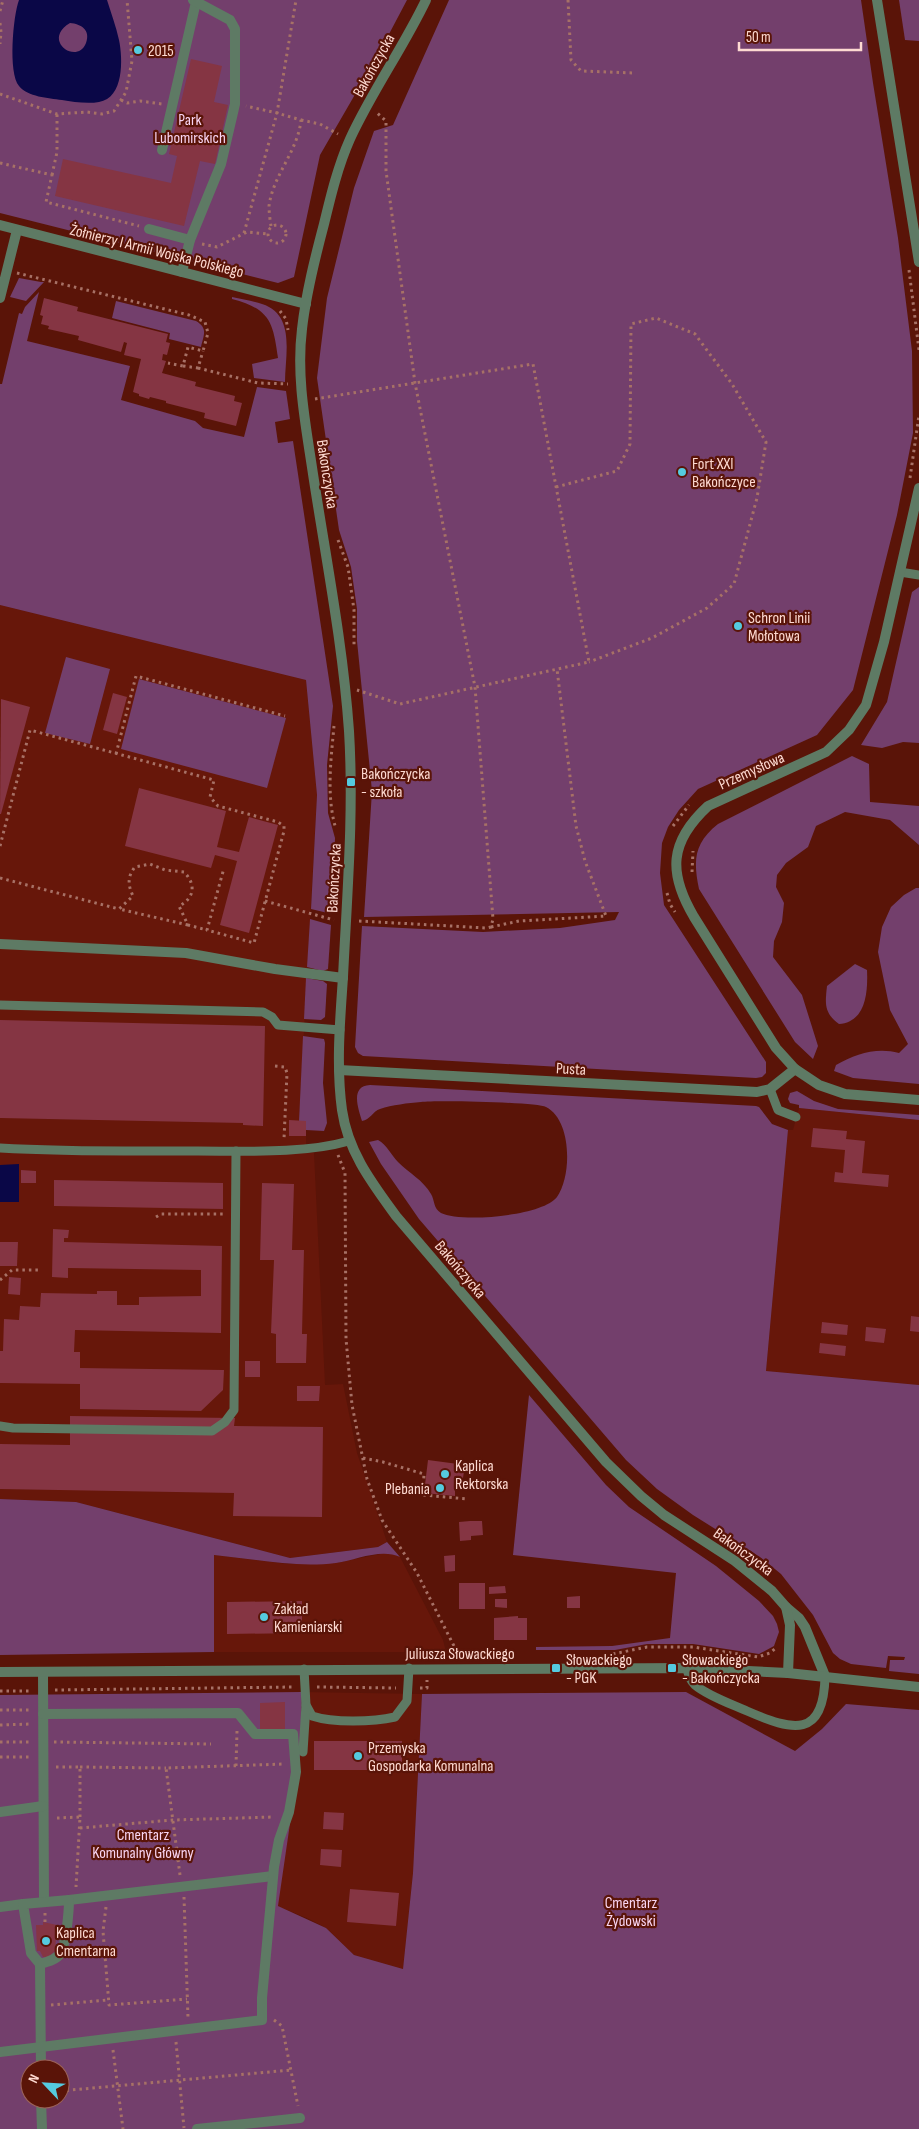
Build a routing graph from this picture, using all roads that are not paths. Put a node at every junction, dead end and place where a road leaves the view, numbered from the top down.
1 (426, 0) edge
2 (877, 0) edge
3 (195, 1) edge
4 (162, 150) dead end
5 (0, 226) edge
6 (149, 229) road end
7 (17, 230) junction
8 (190, 240) junction
9 (919, 262) edge
10 (182, 272) junction
11 (0, 298) edge
12 (306, 304) junction
13 (919, 488) edge
14 (900, 572) junction
15 (919, 575) edge
16 (0, 944) edge
17 (343, 978) junction
18 (0, 1005) edge
19 (340, 1030) junction
20 (794, 1069) junction
21 (339, 1070) junction
22 (770, 1089) junction
23 (919, 1100) edge
24 (796, 1117) dead end
25 (349, 1142) junction
26 (0, 1148) edge
27 (236, 1151) junction
28 (0, 1426) edge
29 (786, 1607) junction
30 (409, 1668) junction
31 (687, 1668) junction
32 (304, 1669) junction
33 (0, 1672) edge
34 (43, 1672) junction
35 (788, 1672) junction
36 (825, 1676) junction
37 (919, 1687) edge
38 (306, 1705) junction
39 (43, 1716) junction
40 (303, 1752) dead end
41 (43, 1806) junction
42 (0, 1812) edge
43 (273, 1876) junction
44 (70, 1900) junction
45 (44, 1902) junction
46 (23, 1904) junction
47 (0, 1907) edge
48 (40, 1964) junction
49 (41, 2046) junction
50 (0, 2052) edge
51 (41, 2059) edge
52 (41, 2109) edge
53 (300, 2118) road end
54 (42, 2129) edge
55 (197, 2129) edge

1 - 12 street, Bakończycka
2 - 9 street
3 - 4 street
3 - 8 street
5 - 7 street, Żołnierzy I Armii Wojska Polskiego
6 - 8 street
7 - 10 street, Żołnierzy I Armii Wojska Polskiego
7 - 11 street
8 - 10 street
10 - 12 street, Żołnierzy I Armii Wojska Polskiego
12 - 17 street, Bakończycka
13 - 14 street, Przemysłowa
14 - 15 lane
14 - 20 street, Przemysłowa
16 - 17 street
17 - 19 street, Bakończycka
18 - 19 lane
19 - 21 street, Bakończycka
20 - 22 street
20 - 23 street, Przemysłowa
21 - 22 street, Pusta
21 - 25 street, Bakończycka
22 - 24 lane
25 - 27 lane
25 - 29 street, Bakończycka
26 - 27 lane
27 - 28 lane
29 - 35 street
29 - 36 street, Bakończycka
30 - 31 street, Juliusza Słowackiego
30 - 32 street, Juliusza Słowackiego
30 - 38 lane
31 - 35 street, Juliusza Słowackiego
31 - 36 lane
32 - 34 street, Juliusza Słowackiego
32 - 38 lane
33 - 34 street, Juliusza Słowackiego
34 - 39 street
35 - 36 street, Juliusza Słowackiego
36 - 37 street, Juliusza Słowackiego
38 - 40 lane
39 - 41 street
39 - 43 street
41 - 42 street
41 - 45 street
43 - 44 street
43 - 49 street
44 - 45 street
44 - 48 street
45 - 46 street
46 - 47 street
46 - 48 street
48 - 49 street
49 - 50 street
49 - 51 street
52 - 54 street
53 - 55 street

